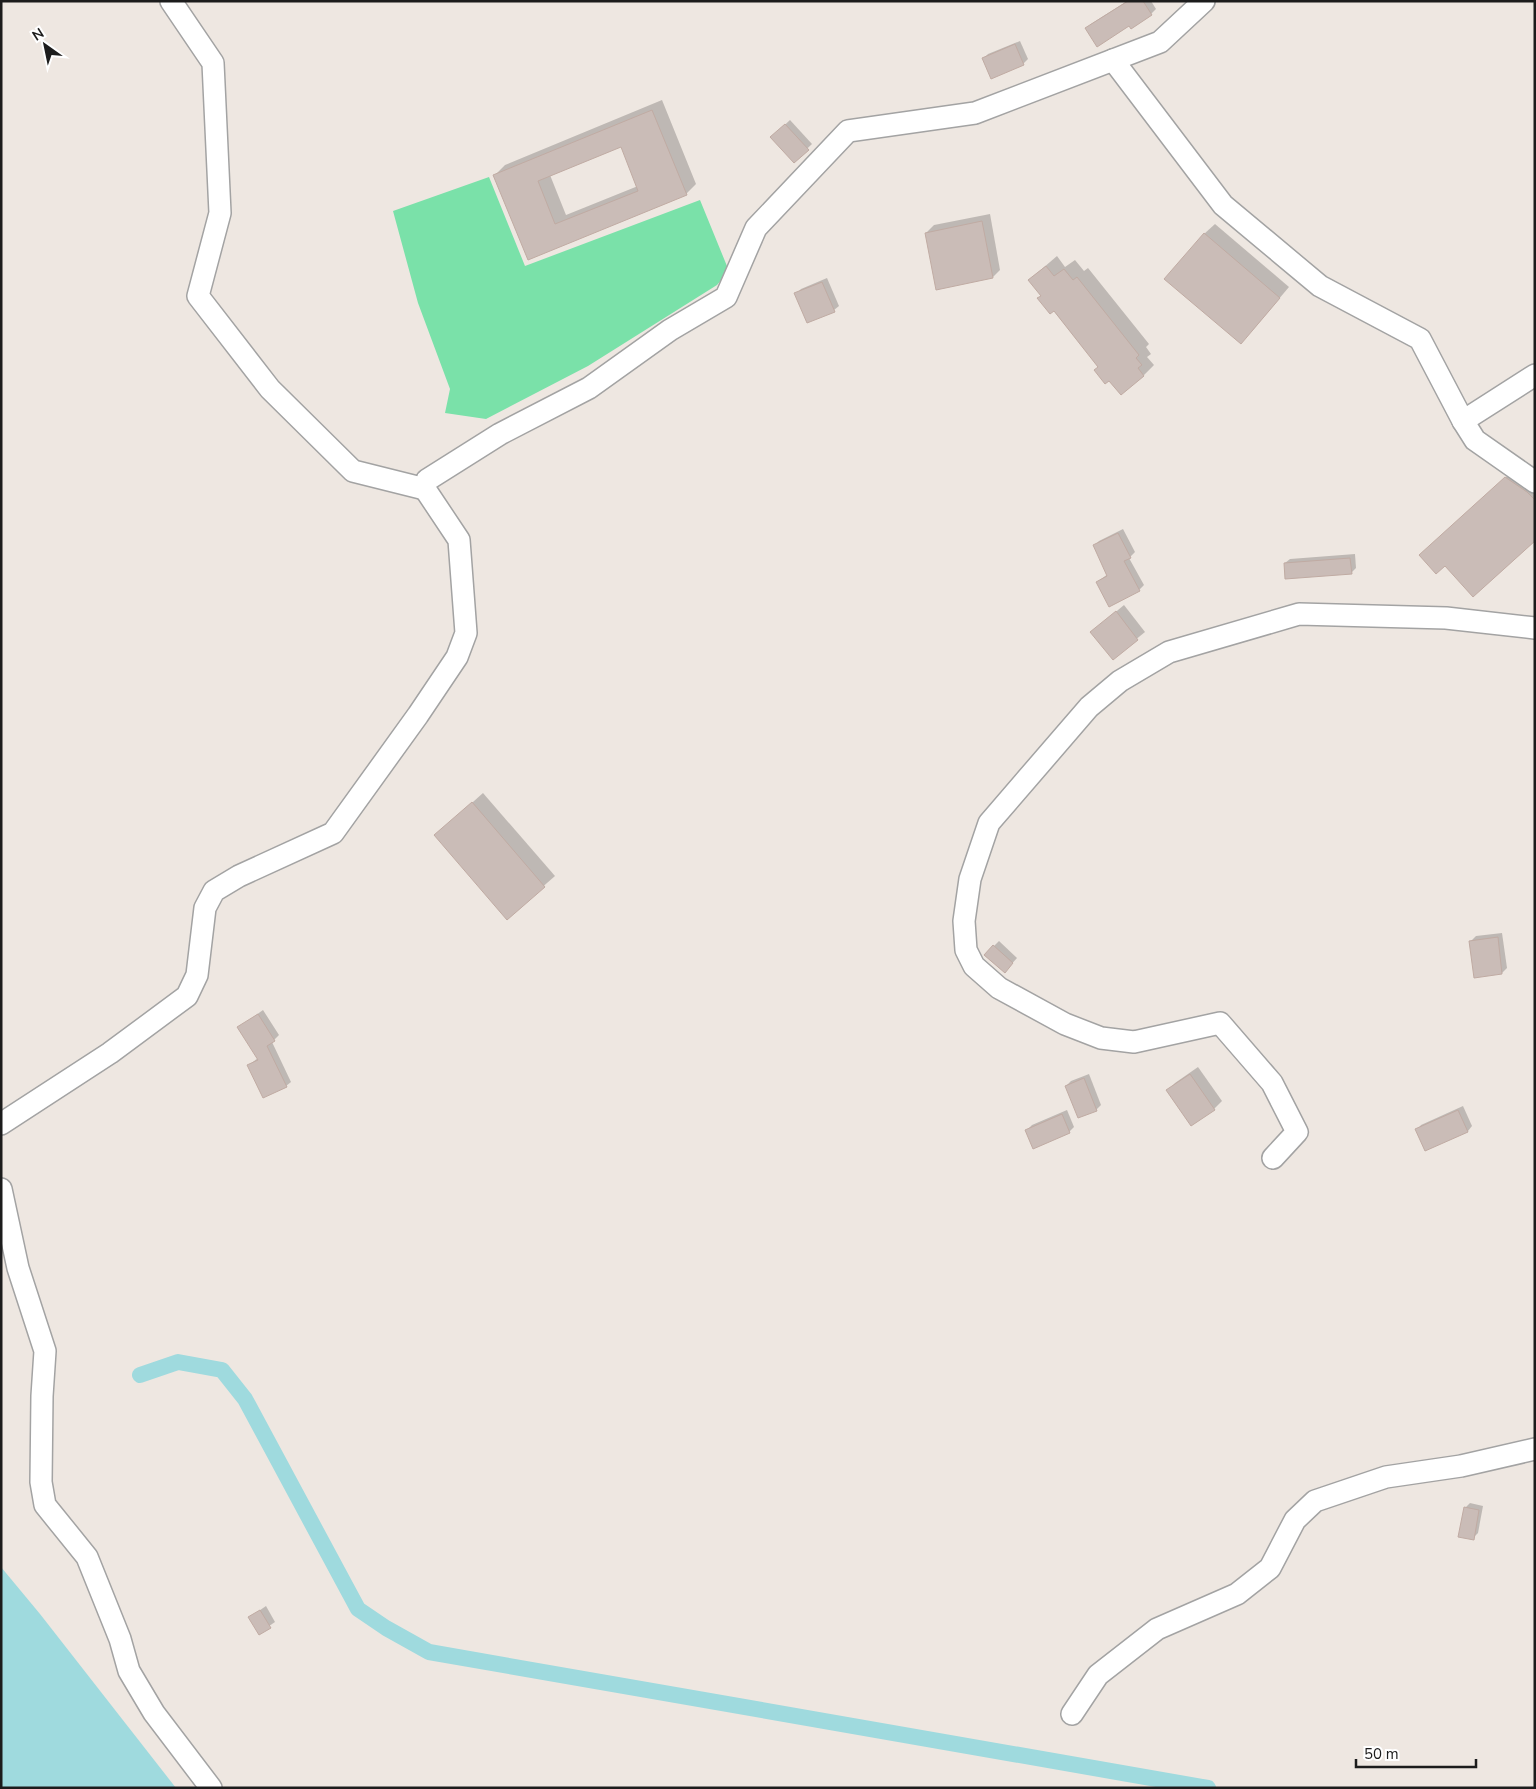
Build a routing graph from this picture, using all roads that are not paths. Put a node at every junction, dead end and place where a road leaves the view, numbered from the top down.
1 (171, 1) edge
2 (1204, 1) edge
3 (1113, 60) junction
4 (1535, 374) edge
5 (1463, 421) junction
6 (1535, 482) edge
7 (426, 485) junction
8 (1535, 628) edge
9 (1, 1124) edge
10 (1273, 1158) dead end
11 (1, 1190) edge
12 (1535, 1449) edge
13 (1072, 1714) dead end
14 (211, 1788) edge

1 - 7 street
2 - 3 street
3 - 5 street
3 - 7 street
4 - 5 street
5 - 6 street
7 - 9 street
8 - 10 street
11 - 14 street
12 - 13 street

